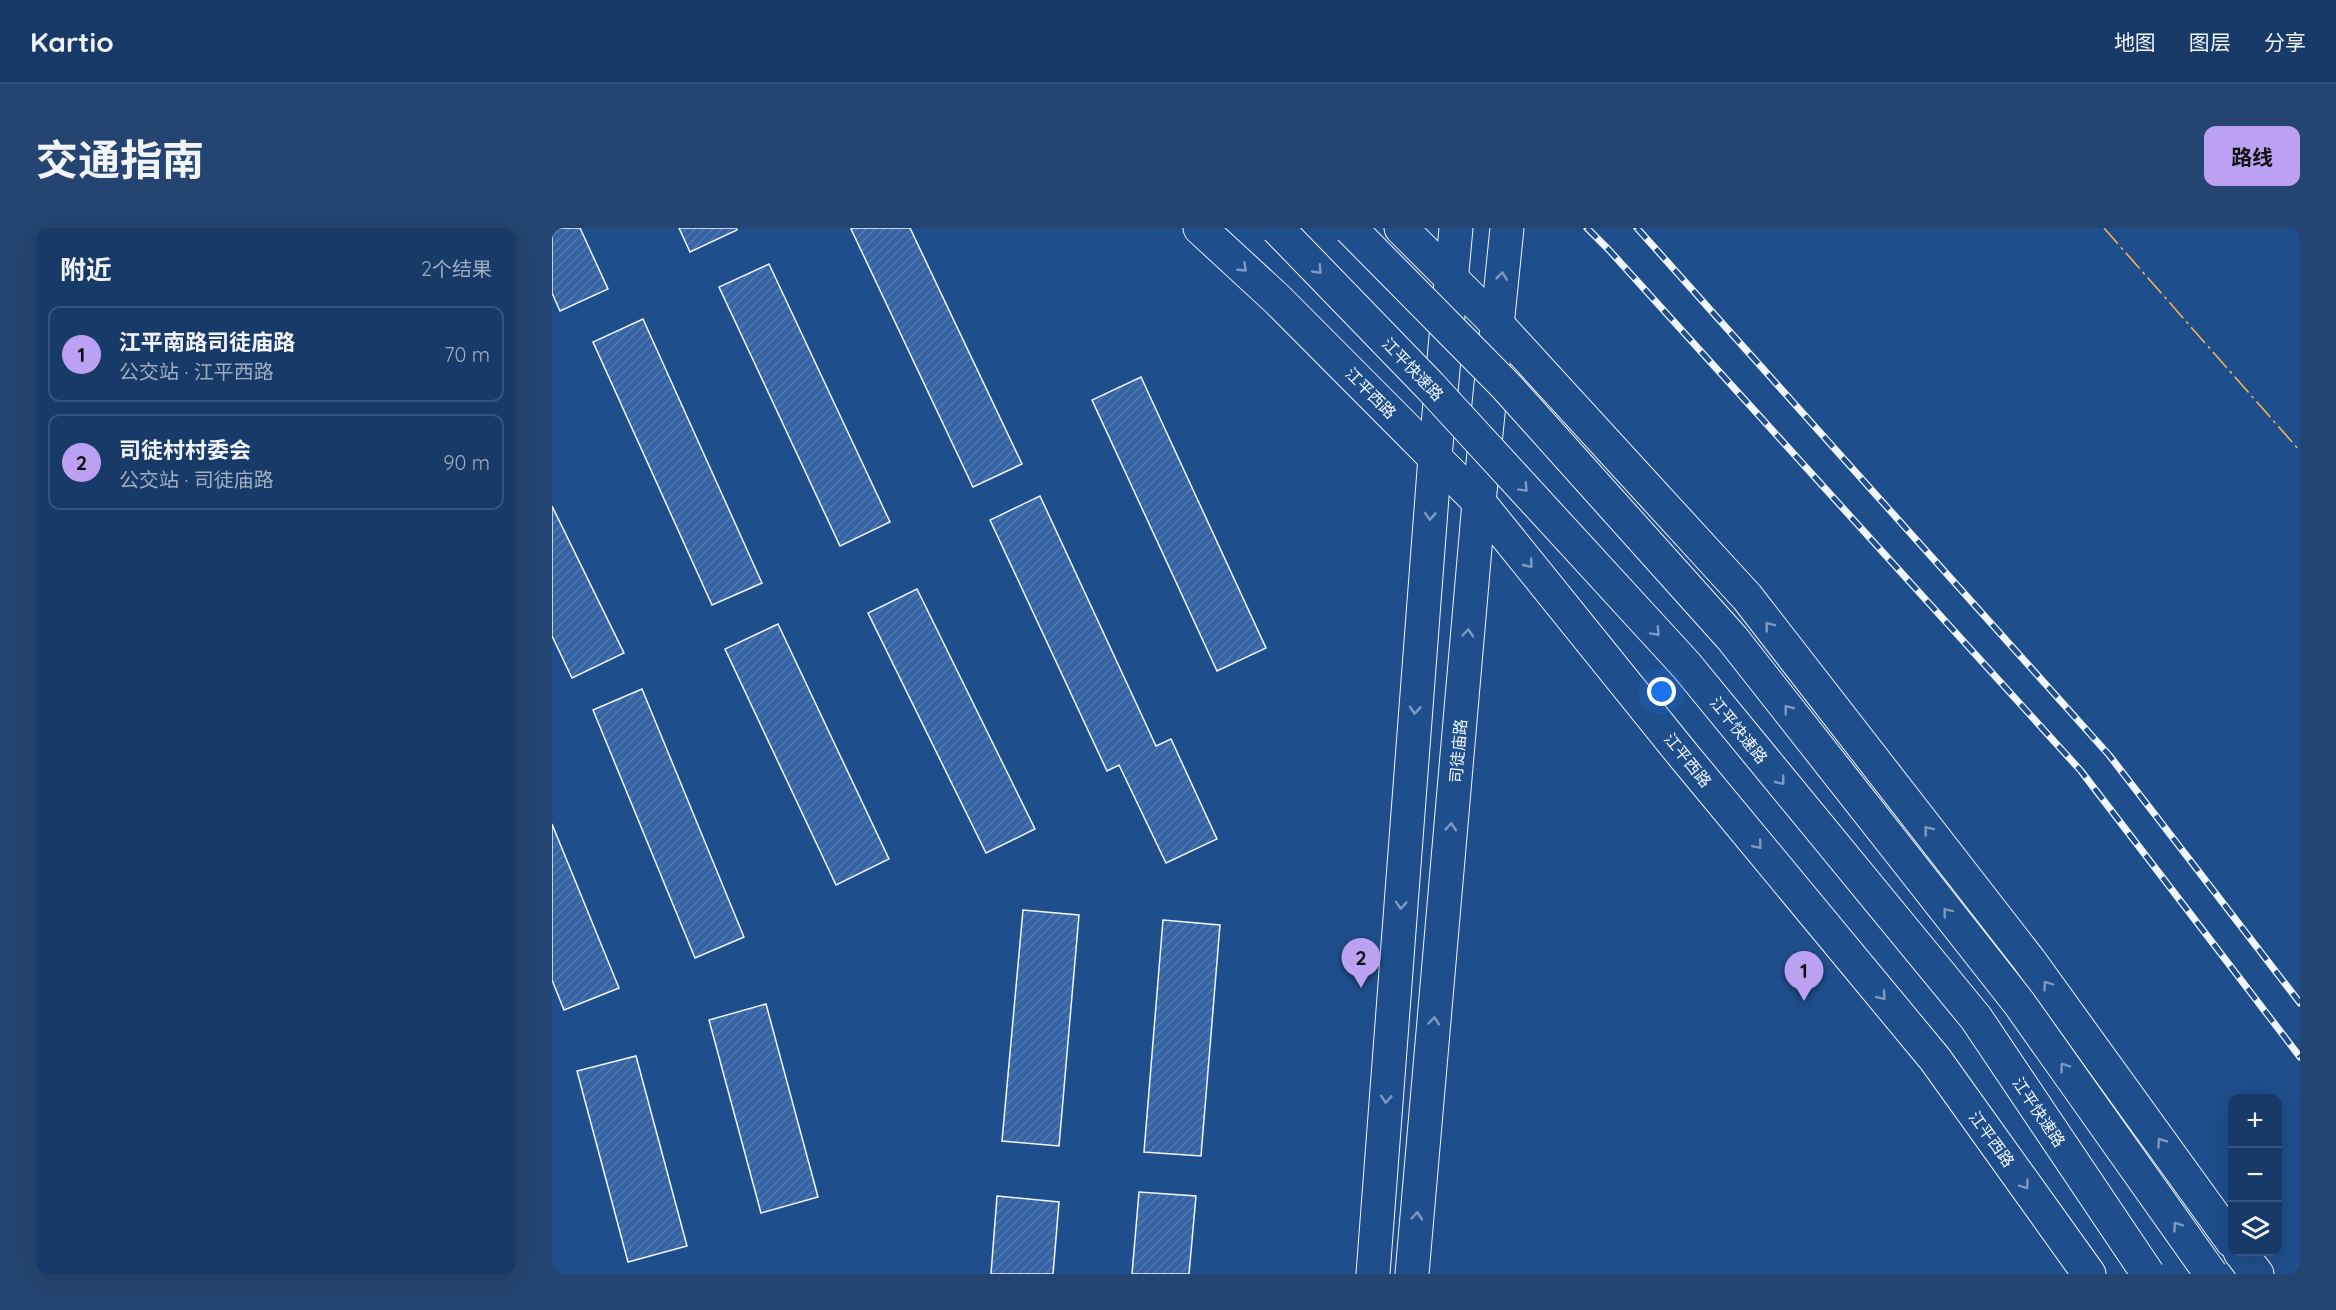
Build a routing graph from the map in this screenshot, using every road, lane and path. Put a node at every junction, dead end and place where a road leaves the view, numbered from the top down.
1 (1200, 228) edge
2 (1277, 228) edge
3 (1350, 228) edge
4 (1401, 228) edge
5 (1456, 228) edge
6 (1507, 228) edge
7 (1451, 278) junction
8 (1497, 324) junction
9 (1435, 457) junction
10 (1479, 502) junction
11 (2228, 1235) edge
12 (2244, 1256) edge
13 (1373, 1274) edge
14 (1412, 1274) edge
15 (2089, 1274) edge
16 (2148, 1274) edge
17 (2211, 1274) edge
18 (2257, 1274) edge

1 -> 9 main road, 江平西路
2 -> 16 main road, 江平快速路, bridge
17 -> 3 main road, bridge
4 - 7 main road
5 - 7 main road
8 -> 6 main road, 司徒庙路
7 - 8 main road
7 - 9 main road
8 - 10 main road, 司徒庙路
11 -> 8 main road
9 - 10 main road, 江平西路
9 -> 13 main road
14 -> 10 main road, 司徒庙路
10 -> 15 main road, 江平西路
12 - 18 main road

